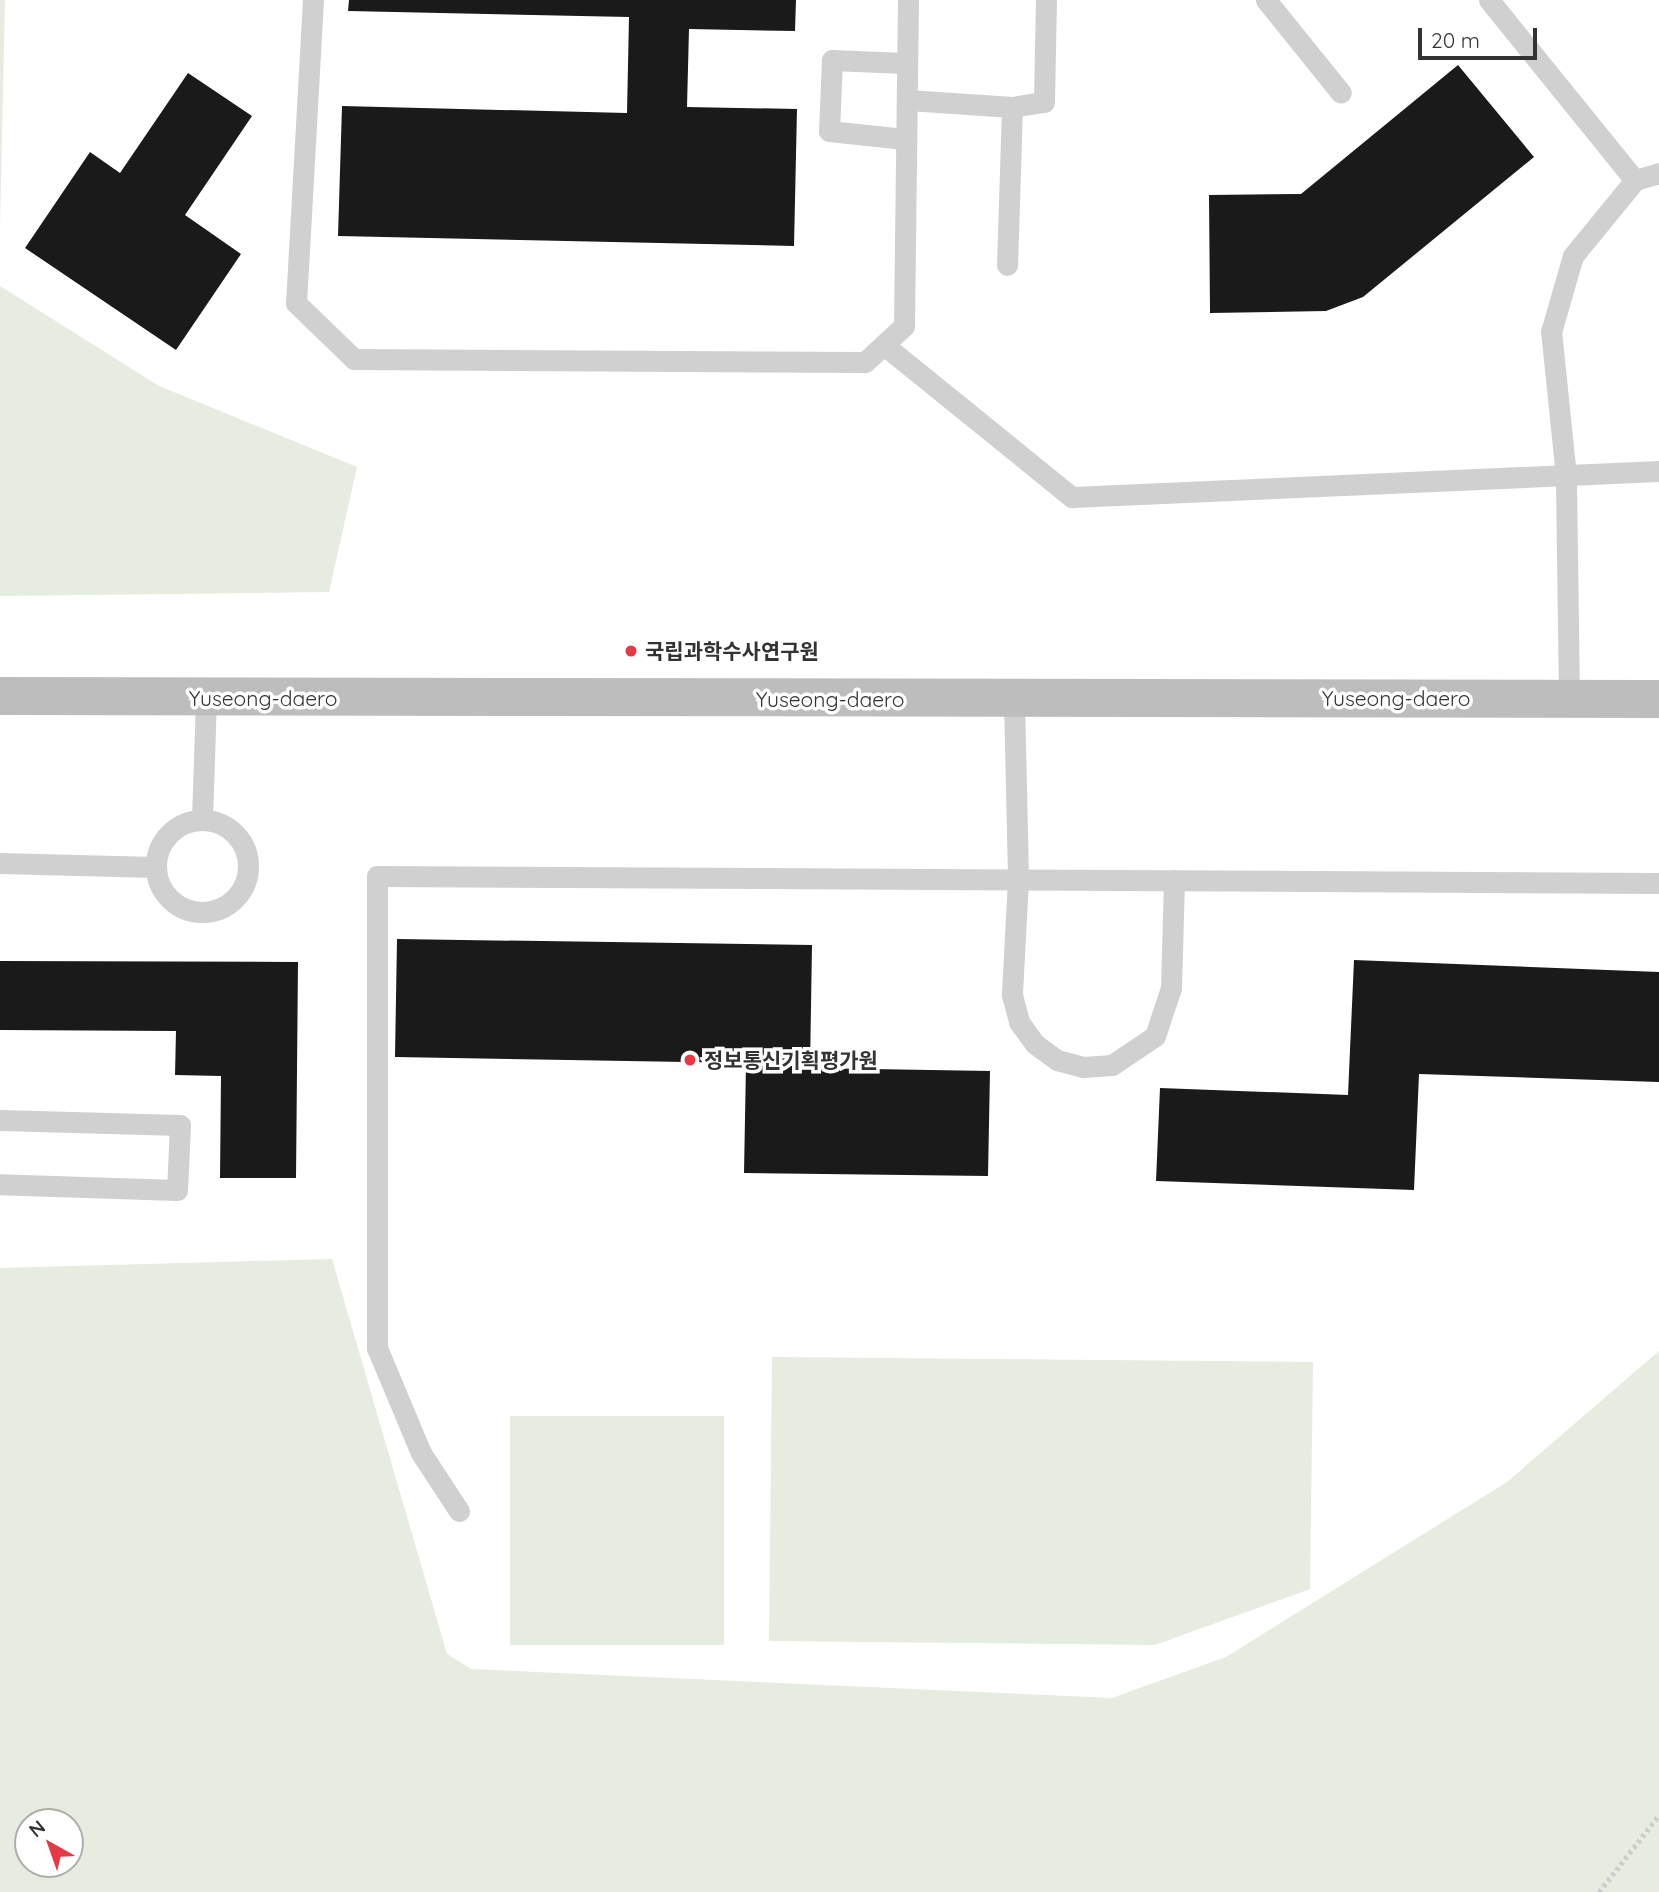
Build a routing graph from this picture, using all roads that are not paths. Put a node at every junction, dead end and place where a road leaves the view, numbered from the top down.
1 (313, 0) edge
2 (908, 0) edge
3 (1046, 0) edge
4 (1266, 0) edge
5 (1489, 0) edge
6 (904, 63) junction
7 (1342, 93) dead end
8 (908, 100) junction
9 (1012, 107) junction
10 (905, 139) junction
11 (1659, 173) edge
12 (1635, 180) junction
13 (1007, 265) dead end
14 (884, 345) junction
15 (1659, 471) edge
16 (1566, 476) junction
17 (0, 696) edge
18 (1569, 697) junction
19 (206, 698) junction
20 (1014, 699) junction
21 (1659, 699) edge
22 (202, 819) junction
23 (0, 863) edge
24 (155, 867) junction
25 (1018, 879) junction
26 (1174, 880) junction
27 (1659, 883) edge
28 (0, 1120) edge
29 (0, 1184) edge
30 (459, 1511) dead end

1 - 14 lane
2 - 6 lane
3 - 9 lane
4 - 7 lane
5 - 12 lane
6 - 8 lane
6 - 10 lane
8 - 9 lane
8 - 10 lane
9 - 13 lane
10 - 14 lane
11 - 12 lane
12 - 16 lane
14 - 16 lane
15 - 16 lane
16 - 18 lane
17 - 19 main road, Yuseong-daero
18 - 20 main road, Yuseong-daero
18 - 21 main road, Yuseong-daero
19 - 20 main road, Yuseong-daero
19 - 22 lane
20 - 25 lane
22 - 24 lane
22 - 24 lane
23 - 24 lane
25 - 26 lane
25 - 26 lane
25 - 30 lane
26 - 27 lane
28 - 29 lane

